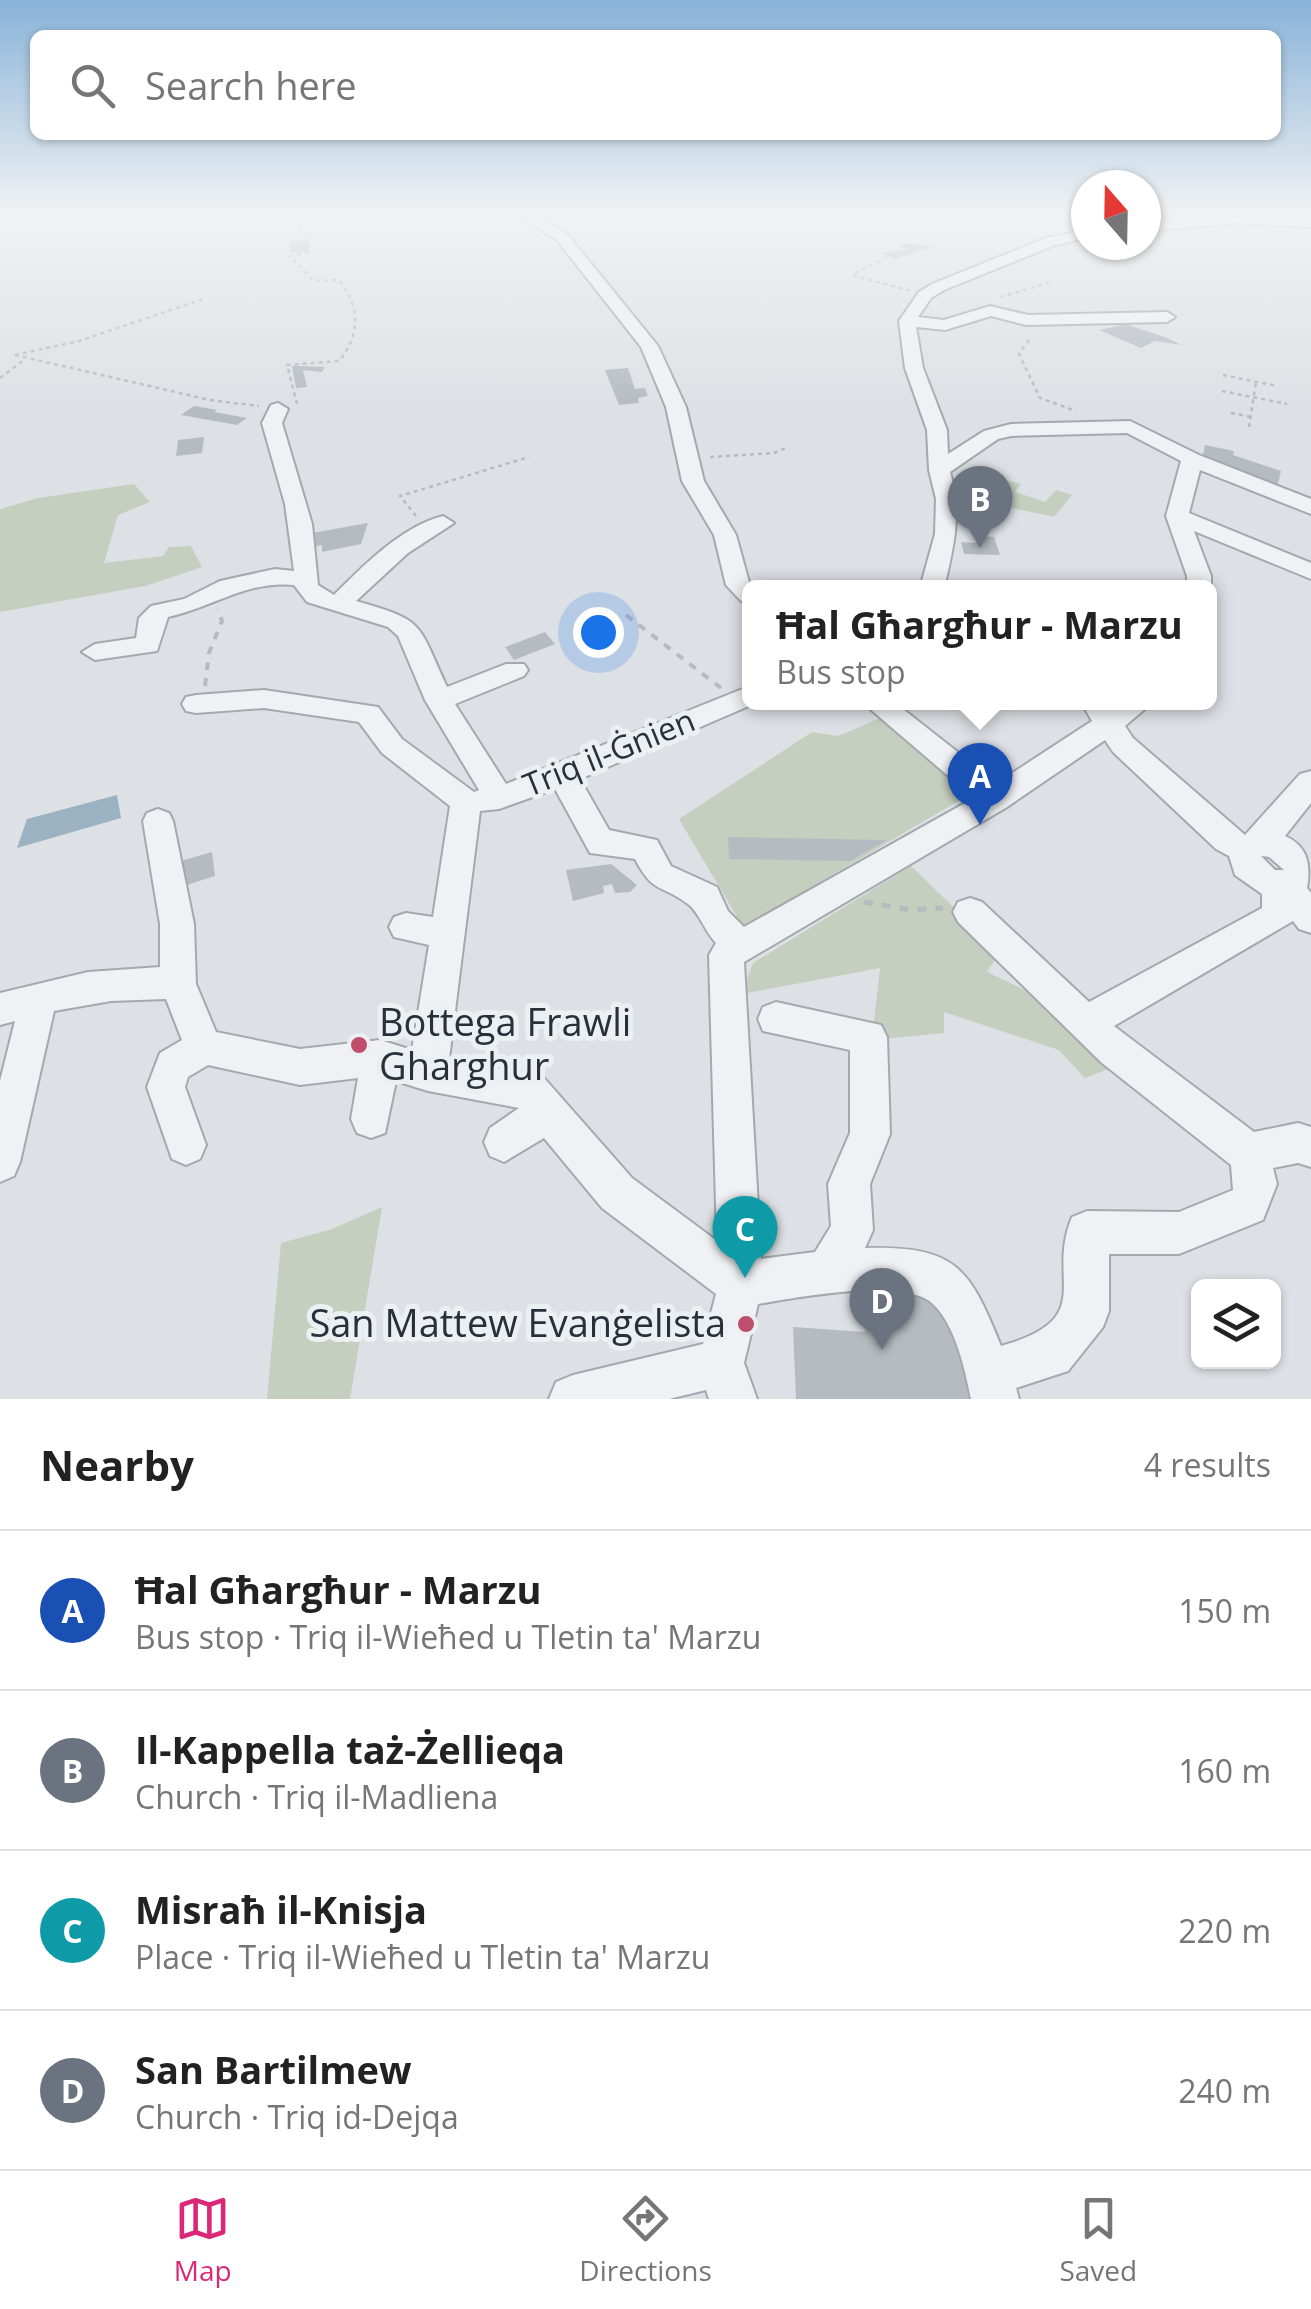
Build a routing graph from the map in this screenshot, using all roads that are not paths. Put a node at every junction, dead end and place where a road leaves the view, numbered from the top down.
1 (595, 278) edge
2 (964, 278) edge
3 (1167, 317) dead end
4 (907, 321) junction
5 (278, 409) road end
6 (1192, 459) junction
7 (939, 470) junction
8 (1311, 507) edge
9 (1176, 516) junction
10 (438, 525) road end
11 (1311, 572) edge
12 (306, 578) junction
13 (934, 580) edge
14 (1200, 580) edge
15 (742, 589) edge
16 (338, 605) junction
17 (95, 652) dead end
18 (515, 670) dead end
19 (200, 697) road end
20 (742, 699) edge
21 (438, 700) junction
22 (884, 710) edge
23 (1102, 713) edge
24 (561, 776) junction
25 (1311, 782) edge
26 (996, 799) junction
27 (483, 800) junction
28 (158, 822) dead end
29 (1253, 846) junction
30 (1294, 879) edge
31 (970, 912) road end
32 (1311, 919) edge
33 (406, 927) dead end
34 (448, 934) junction
35 (742, 947) junction
36 (178, 984) junction
37 (39, 997) junction
38 (0, 1009) edge
39 (776, 1018) dead end
40 (1085, 1024) junction
41 (204, 1047) junction
42 (380, 1058) junction
43 (428, 1073) junction
44 (550, 1111) junction
45 (371, 1119) dead end
46 (504, 1142) dead end
47 (186, 1145) dead end
48 (1311, 1147) edge
49 (1249, 1153) junction
50 (0, 1162) edge
51 (829, 1269) junction
52 (740, 1285) junction
53 (727, 1381) edge
54 (992, 1386) edge
55 (573, 1399) edge

1 - 15 street
2 - 4 street
3 - 4 street
4 - 7 street
5 - 12 street
6 - 7 street
6 - 8 street
6 - 9 street
7 - 13 street
9 - 11 street
9 - 14 street
10 - 16 street
12 - 16 street
12 - 17 street
16 - 21 street
18 - 21 street
19 - 27 street
20 - 24 street, Triq il-Ġnien
21 - 27 street
22 - 26 street
23 - 26 street
23 - 29 street
24 - 27 street, Triq il-Ġnien
24 - 35 street
25 - 29 street
26 - 35 street
27 - 34 street
28 - 36 street
29 - 30 street
30 - 32 street
30 - 40 street
31 - 40 street
33 - 34 street
34 - 43 street
35 - 52 street
36 - 37 street
36 - 41 street
37 - 38 street
37 - 50 street
39 - 51 street
40 - 49 street
41 - 42 street
41 - 47 street
42 - 43 street
42 - 45 street
43 - 44 street
44 - 46 street
44 - 52 street
48 - 49 street
49 - 54 street
51 - 52 street
51 - 54 street
52 - 53 street
53 - 55 street

